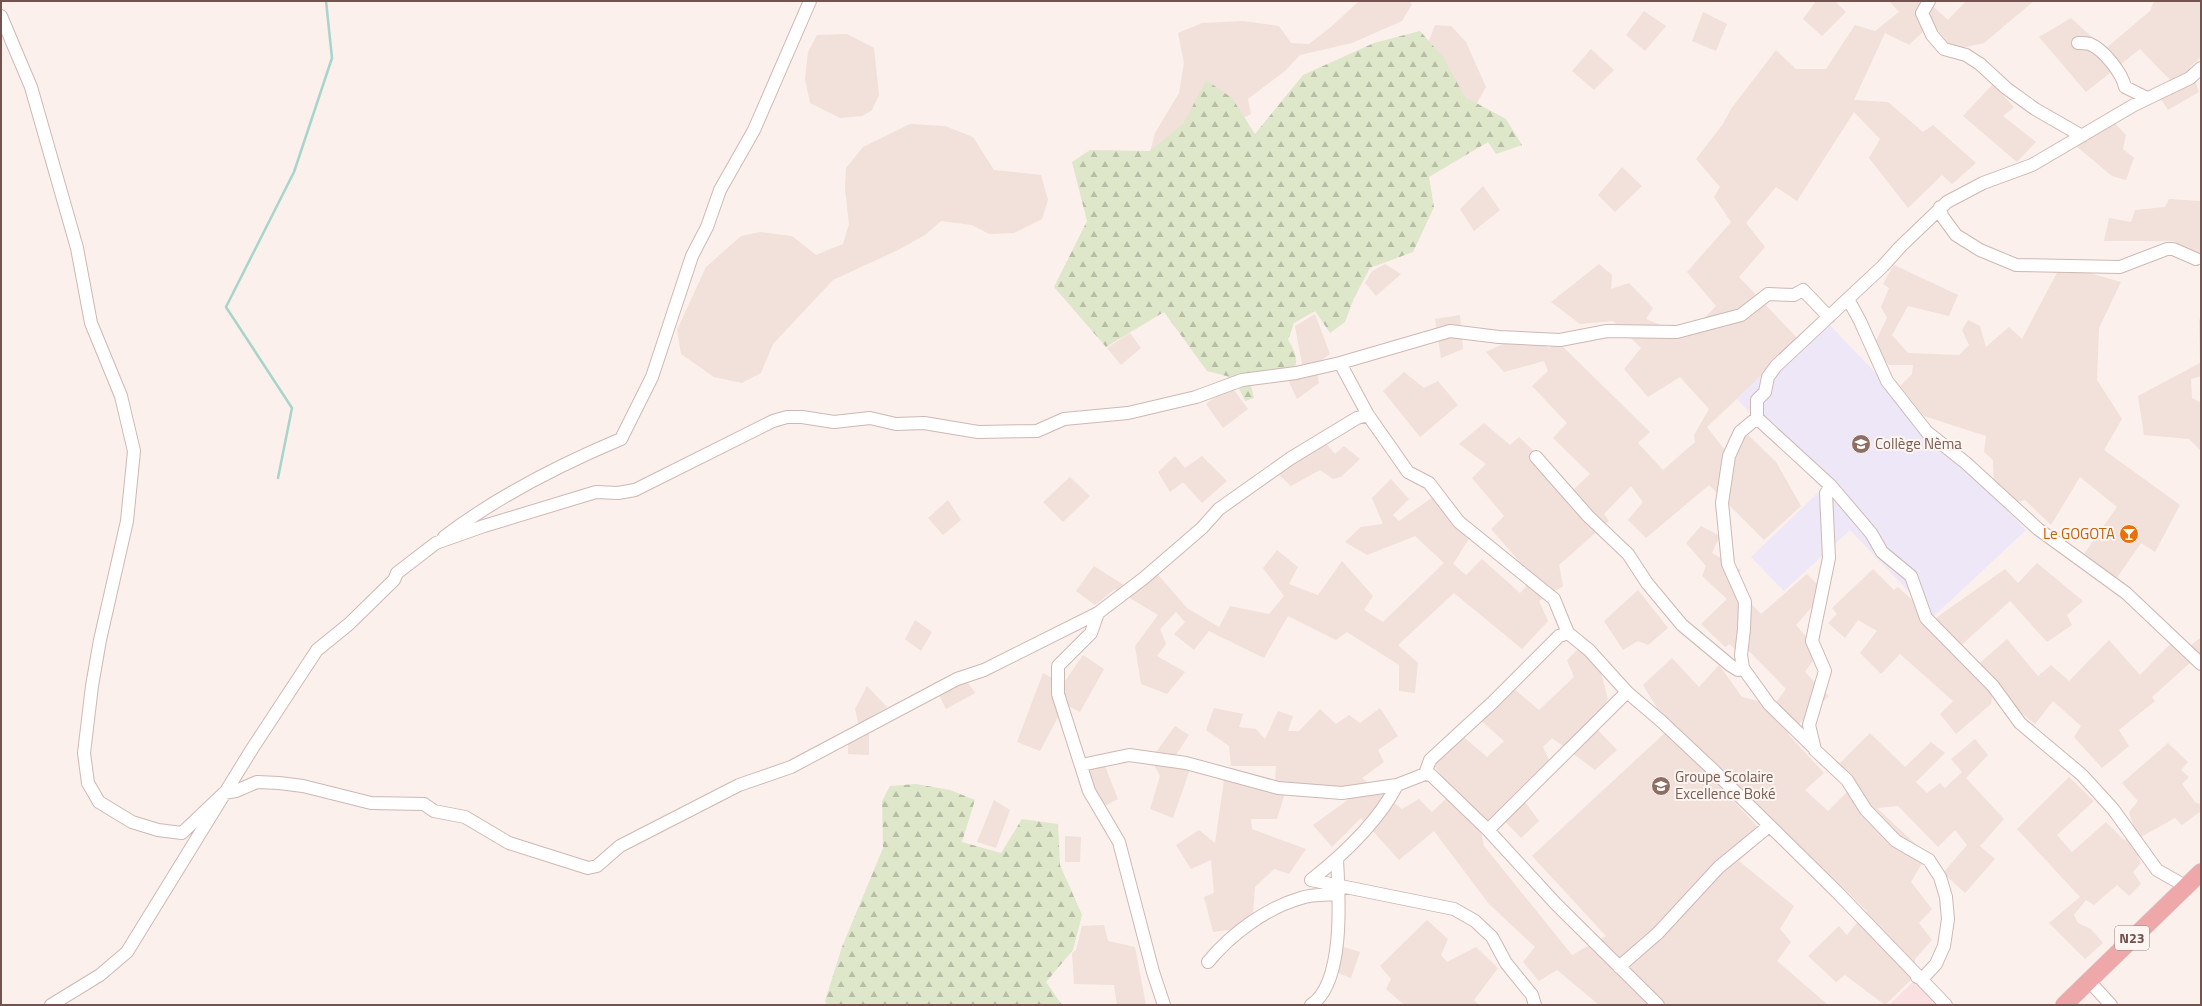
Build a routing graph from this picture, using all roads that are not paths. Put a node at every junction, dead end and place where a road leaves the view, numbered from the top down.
1 (810, 1) edge
2 (1929, 1) edge
3 (1, 16) edge
4 (2078, 43) dead end
5 (2201, 68) edge
6 (2146, 98) junction
7 (2082, 136) junction
8 (1940, 207) junction
9 (2196, 259) dead end
10 (1848, 299) junction
11 (1829, 317) junction
12 (1340, 363) junction
13 (1368, 415) junction
14 (1757, 418) junction
15 (1536, 457) dead end
16 (1831, 486) junction
17 (436, 543) junction
18 (1098, 613) junction
19 (1568, 633) junction
20 (2201, 664) edge
21 (1743, 668) junction
22 (1627, 692) junction
23 (1815, 750) junction
24 (1081, 765) junction
25 (1425, 774) junction
26 (1397, 785) junction
27 (224, 793) junction
28 (1769, 826) junction
29 (1488, 830) junction
30 (1337, 860) junction
31 (2201, 872) edge
32 (2186, 887) junction
33 (1338, 890) junction
34 (1208, 962) dead end
35 (1620, 967) junction
36 (1917, 977) junction
37 (2089, 981) junction
38 (51, 1005) edge
39 (1164, 1005) edge
40 (1311, 1005) edge
41 (1536, 1005) edge
42 (1658, 1005) edge
43 (1946, 1005) edge
44 (2064, 1005) edge
45 (2111, 1005) edge

1 - 17 street
2 - 7 street
3 - 27 street
4 - 6 street
5 - 6 street
6 - 7 street
7 - 8 street
8 - 9 street
8 - 10 street
10 - 11 street
10 - 20 street
11 - 12 street
11 - 14 street
12 - 13 street
12 - 17 street
13 - 18 street
13 - 19 street
14 - 16 street
14 - 21 street
15 - 21 street
16 - 23 street
16 - 32 street
17 - 27 street
18 - 24 street
18 - 27 street
19 - 22 street
19 - 25 street
21 - 23 street
22 - 28 street
22 - 29 street
23 - 36 street
24 - 26 street
24 - 39 street
25 - 26 street
25 - 29 street
26 - 30 street
27 - 38 street
28 - 35 street
28 - 36 street
29 - 35 street
30 - 33 street
30 - 33 street
31 - 32 highway, N23
32 - 37 highway, N23
33 - 34 street
33 - 40 street
33 - 41 street
35 - 42 street
36 - 43 street
37 - 44 highway, N23
37 - 45 street

